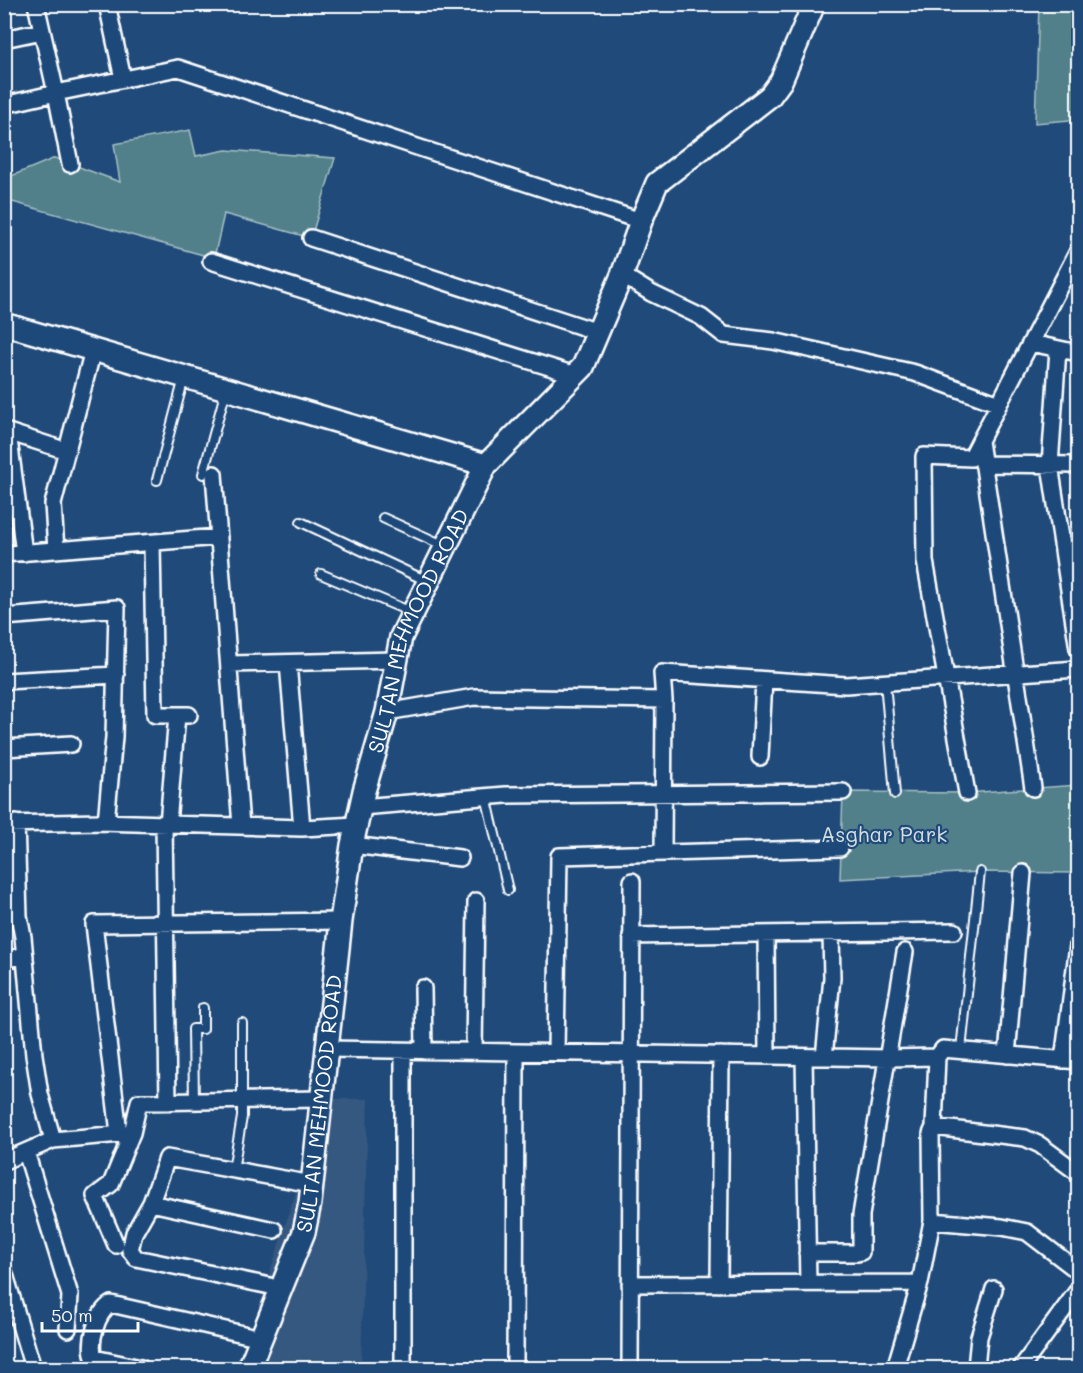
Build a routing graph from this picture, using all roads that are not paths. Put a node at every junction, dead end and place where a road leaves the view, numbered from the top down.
1 (36, 4) edge
2 (107, 4) edge
3 (814, 4) edge
4 (42, 31) junction
5 (4, 39) edge
6 (123, 79) junction
7 (56, 93) junction
8 (4, 105) edge
9 (70, 164) dead end
10 (641, 221) junction
11 (311, 238) dead end
12 (1078, 251) edge
13 (211, 261) dead end
14 (622, 276) junction
15 (4, 324) edge
16 (598, 332) junction
17 (1031, 343) junction
18 (1058, 349) junction
19 (93, 350) junction
20 (1078, 353) edge
21 (575, 375) junction
22 (184, 376) junction
23 (226, 389) junction
24 (999, 404) junction
25 (980, 441) junction
26 (67, 451) junction
27 (983, 464) junction
28 (486, 465) junction
29 (1050, 465) junction
30 (1078, 465) edge
31 (209, 474) joint
32 (157, 480) dead end
33 (383, 518) dead end
34 (301, 522) dead end
35 (219, 537) junction
36 (152, 543) junction
37 (446, 546) junction
38 (56, 550) junction
39 (24, 553) junction
40 (4, 554) edge
41 (321, 574) dead end
42 (428, 581) junction
43 (412, 613) junction
44 (4, 617) edge
45 (1078, 650) edge
46 (396, 660) junction
47 (288, 663) junction
48 (229, 664) junction
49 (1078, 669) edge
50 (1016, 673) junction
51 (116, 675) junction
52 (946, 678) junction
53 (764, 680) junction
54 (4, 681) edge
55 (885, 682) junction
56 (663, 700) junction
57 (387, 712) junction
58 (71, 744) dead end
59 (4, 748) edge
60 (760, 757) dead end
61 (1033, 788) dead end
62 (843, 792) dead end
63 (967, 793) dead end
64 (663, 794) junction
65 (895, 795) dead end
66 (486, 796) junction
67 (106, 822) junction
68 (10, 824) edge
69 (166, 824) junction
70 (242, 826) junction
71 (356, 826) junction
72 (302, 828) junction
73 (840, 848) dead end
74 (663, 853) junction
75 (460, 858) dead end
76 (980, 872) dead end
77 (1023, 873) dead end
78 (632, 881) dead end
79 (508, 890) dead end
80 (476, 901) dead end
81 (341, 921) junction
82 (165, 924) junction
83 (954, 931) dead end
84 (831, 933) junction
85 (766, 934) junction
86 (631, 936) junction
87 (1078, 945) edge
88 (905, 952) dead end
89 (25, 956) junction
90 (4, 959) edge
91 (423, 988) dead end
92 (203, 1008) dead end
93 (242, 1023) dead end
94 (327, 1049) junction
95 (961, 1050) junction
96 (403, 1051) junction
97 (424, 1051) junction
98 (474, 1052) junction
99 (516, 1052) junction
100 (556, 1053) junction
101 (630, 1054) junction
102 (1007, 1054) junction
103 (721, 1055) junction
104 (767, 1056) junction
105 (804, 1057) junction
106 (824, 1057) junction
107 (938, 1057) junction
108 (888, 1058) junction
109 (1071, 1061) edge
110 (320, 1099) junction
111 (242, 1100) junction
112 (194, 1101) junction
113 (168, 1102) junction
114 (934, 1127) junction
115 (125, 1133) junction
116 (52, 1140) junction
117 (26, 1152) junction
118 (4, 1161) edge
119 (233, 1170) junction
120 (1078, 1173) edge
121 (312, 1184) junction
122 (151, 1203) junction
123 (932, 1221) junction
124 (274, 1230) dead end
125 (116, 1245) dead end
126 (807, 1253) junction
127 (4, 1271) edge
128 (1078, 1271) edge
129 (808, 1283) junction
130 (920, 1283) junction
131 (630, 1284) junction
132 (719, 1284) junction
133 (270, 1286) dead end
134 (994, 1289) dead end
135 (1078, 1290) edge
136 (68, 1329) dead end
137 (261, 1338) junction
138 (33, 1368) edge
139 (141, 1368) edge
140 (249, 1368) edge
141 (403, 1368) edge
142 (515, 1368) edge
143 (630, 1368) edge
144 (895, 1368) edge
145 (976, 1368) edge
146 (1021, 1368) edge

1 - 4 street
2 - 6 street
3 - 10 street, SULTAN MEHMOOD ROAD
4 - 5 street
4 - 7 street
6 - 7 street
6 - 10 street
7 - 8 street
7 - 9 street
10 - 14 street, SULTAN MEHMOOD ROAD
11 - 16 street
12 - 17 street
13 - 21 street
14 - 16 street, SULTAN MEHMOOD ROAD
14 - 24 street
15 - 19 street
16 - 21 street, SULTAN MEHMOOD ROAD
17 - 18 street
17 - 24 street
18 - 20 street
18 - 29 street
19 - 22 street
19 - 26 street
21 - 28 street, SULTAN MEHMOOD ROAD
22 - 23 street
22 - 32 lane
23 - 28 street
23 - 31 lane
24 - 25 street
25 - 27 street
25 - 52 street
26 - 38 street
26 - 39 street
27 - 29 street
27 - 50 street
28 - 37 street, SULTAN MEHMOOD ROAD
29 - 30 street
29 - 45 street
31 - 35 street
33 - 37 lane
34 - 42 lane
35 - 36 street
35 - 48 street
36 - 38 street
36 - 69 street
37 - 42 street, SULTAN MEHMOOD ROAD
38 - 39 street
39 - 40 street
41 - 43 lane
42 - 43 street, SULTAN MEHMOOD ROAD
43 - 46 street, SULTAN MEHMOOD ROAD
44 - 51 street
46 - 47 street
46 - 57 street, SULTAN MEHMOOD ROAD
47 - 48 street
47 - 72 street
48 - 70 street
49 - 50 street
50 - 52 street
50 - 61 street
51 - 54 street
51 - 67 street
52 - 55 street
52 - 63 street
53 - 55 street
53 - 56 street
53 - 60 street
55 - 65 lane
56 - 57 street
56 - 64 street
57 - 71 street, SULTAN MEHMOOD ROAD
58 - 59 street
62 - 64 street
64 - 66 street
64 - 74 street
66 - 71 street
66 - 79 lane
67 - 68 street
67 - 69 street
68 - 89 street
69 - 70 street
69 - 82 street
70 - 72 street
71 - 72 street
71 - 75 street
71 - 81 street, SULTAN MEHMOOD ROAD
73 - 74 street
74 - 100 street
76 - 95 lane
77 - 102 street
78 - 86 street
80 - 98 street
81 - 82 street
81 - 94 street, SULTAN MEHMOOD ROAD
82 - 113 street
82 - 115 street
83 - 84 street
84 - 85 street
84 - 106 street
85 - 86 street
85 - 104 street
86 - 101 street
87 - 109 street
88 - 108 street
89 - 90 street
89 - 116 street
91 - 97 street
92 - 112 lane
93 - 111 lane
94 - 96 street
94 - 110 street, SULTAN MEHMOOD ROAD
95 - 102 street
95 - 107 street
96 - 97 street
96 - 141 street
97 - 98 street
98 - 99 street
99 - 100 street
99 - 142 street
100 - 101 street
101 - 103 street
101 - 131 street
102 - 109 street
103 - 104 street
103 - 132 street
104 - 105 street
105 - 106 street
105 - 126 street
106 - 108 street
107 - 108 street
107 - 114 street
108 - 126 street
110 - 111 street
110 - 121 street, SULTAN MEHMOOD ROAD
111 - 112 street
111 - 119 lane
112 - 113 street
113 - 115 street
114 - 120 street
114 - 123 street
115 - 116 street
115 - 125 street
116 - 117 street
117 - 118 street
117 - 136 street
119 - 121 street
119 - 122 street
121 - 137 street, SULTAN MEHMOOD ROAD
122 - 124 street
122 - 133 street
123 - 128 street
123 - 130 street
126 - 129 street
127 - 138 street
129 - 130 street
129 - 132 street
130 - 144 street
131 - 132 street
131 - 143 street
134 - 145 street
135 - 146 street
137 - 139 street
137 - 140 street, SULTAN MEHMOOD ROAD

